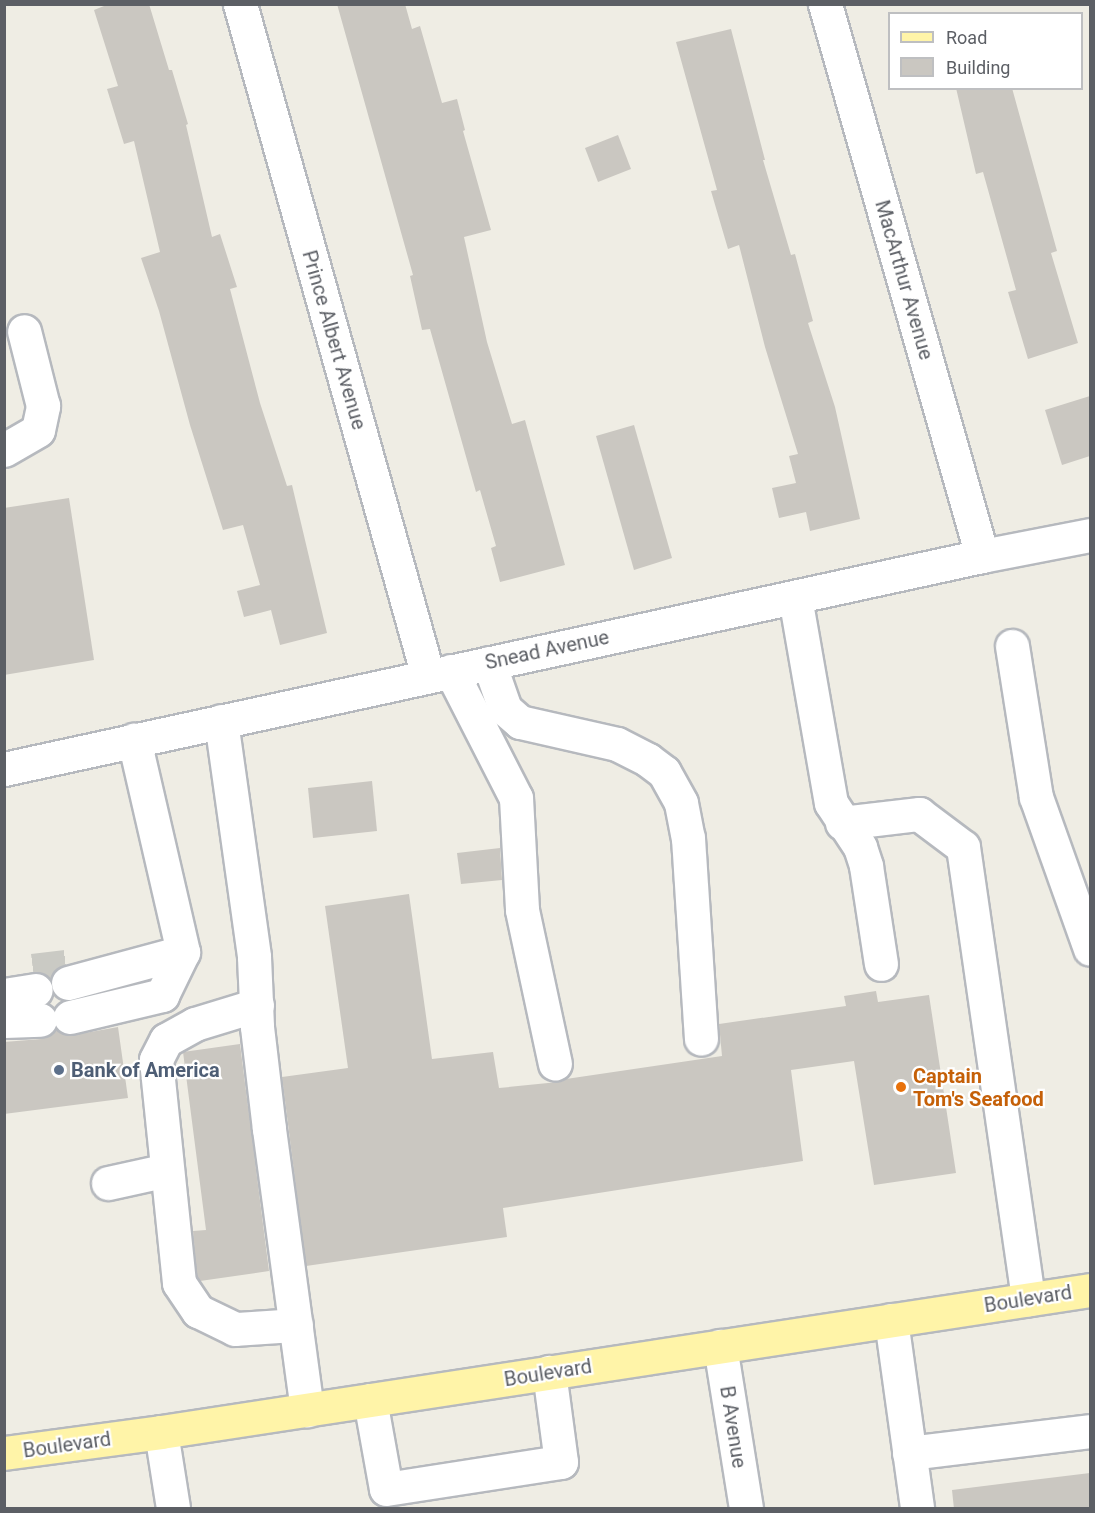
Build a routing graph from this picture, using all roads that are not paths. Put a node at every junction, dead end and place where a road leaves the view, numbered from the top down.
1 (240, 4) edge
2 (825, 4) edge
3 (24, 331) dead end
4 (4, 450) edge
5 (1090, 535) edge
6 (982, 556) junction
7 (795, 597) junction
8 (1012, 646) dead end
9 (489, 663) junction
10 (439, 673) junction
11 (221, 721) junction
12 (134, 740) junction
13 (4, 769) edge
14 (842, 823) junction
15 (1082, 902) edge
16 (182, 949) junction
17 (1090, 950) edge
18 (881, 964) dead end
19 (67, 975) tunnel mouth
20 (31, 996) edge
21 (257, 1005) junction
22 (4, 1021) edge
23 (701, 1039) dead end
24 (555, 1064) dead end
25 (167, 1170) junction
26 (108, 1183) dead end
27 (1090, 1290) edge
28 (1028, 1299) junction
29 (891, 1320) junction
30 (296, 1325) junction
31 (720, 1346) junction
32 (549, 1372) junction
33 (370, 1400) junction
34 (307, 1410) junction
35 (1090, 1431) edge
36 (161, 1432) junction
37 (4, 1453) edge
38 (909, 1454) junction
39 (379, 1499) edge
40 (173, 1509) edge
41 (746, 1509) edge
42 (917, 1509) edge

1 - 10 street, Prince Albert Avenue
2 - 6 street, MacArthur Avenue
3 - 4 street
5 - 6 street, Snead Avenue
6 - 7 street, Snead Avenue
7 - 9 street, Snead Avenue
7 - 14 street
8 - 15 street
9 - 10 street, Snead Avenue
9 - 23 street
10 - 11 street, Snead Avenue
10 - 24 street, Prince Albert Avenue
11 - 12 street, Snead Avenue
11 - 21 street
12 - 13 street, Snead Avenue
12 - 16 street
14 - 18 street
14 - 28 street
15 - 17 street
16 - 19 street
16 - 20 street
20 - 22 street
21 - 25 street
21 - 30 street
25 - 26 street
25 - 30 street
27 - 28 main road, Boulevard
28 - 29 main road, Boulevard
29 - 31 main road, Boulevard
29 - 38 street
30 - 34 street
31 - 32 main road, Boulevard
31 - 41 street, B Avenue
32 - 33 main road, Boulevard
32 - 39 street
33 - 34 main road, Boulevard
33 - 39 street
34 - 36 main road, Boulevard
35 - 38 street
36 - 37 main road, Boulevard
36 - 40 street
38 - 42 street

